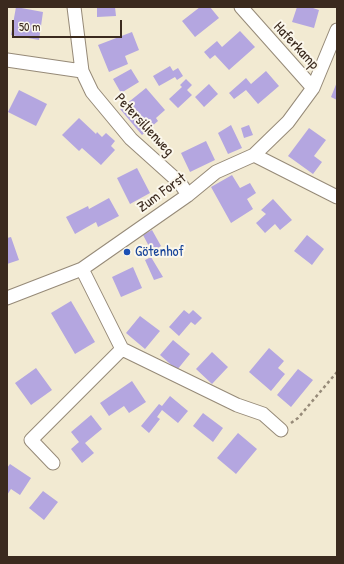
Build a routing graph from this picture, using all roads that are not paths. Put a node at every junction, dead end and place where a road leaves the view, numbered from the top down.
1 (74, 7) edge
2 (241, 7) edge
3 (337, 30) edge
4 (7, 60) edge
5 (82, 71) junction
6 (313, 88) junction
7 (254, 155) junction
8 (188, 195) junction
9 (337, 197) edge
10 (82, 269) junction
11 (7, 298) edge
12 (122, 349) junction
13 (281, 430) road end
14 (53, 463) dead end

1 - 5 street, Petersilienweg
2 - 6 street, Haferkamp
3 - 6 street, Haferkamp
4 - 5 street
5 - 8 street, Petersilienweg
6 - 7 street, Haferkamp
7 - 8 street, Zum Forst
7 - 9 street
8 - 10 street, Zum Forst
10 - 11 street, Zum Forst
10 - 12 street
12 - 13 street
12 - 14 street

